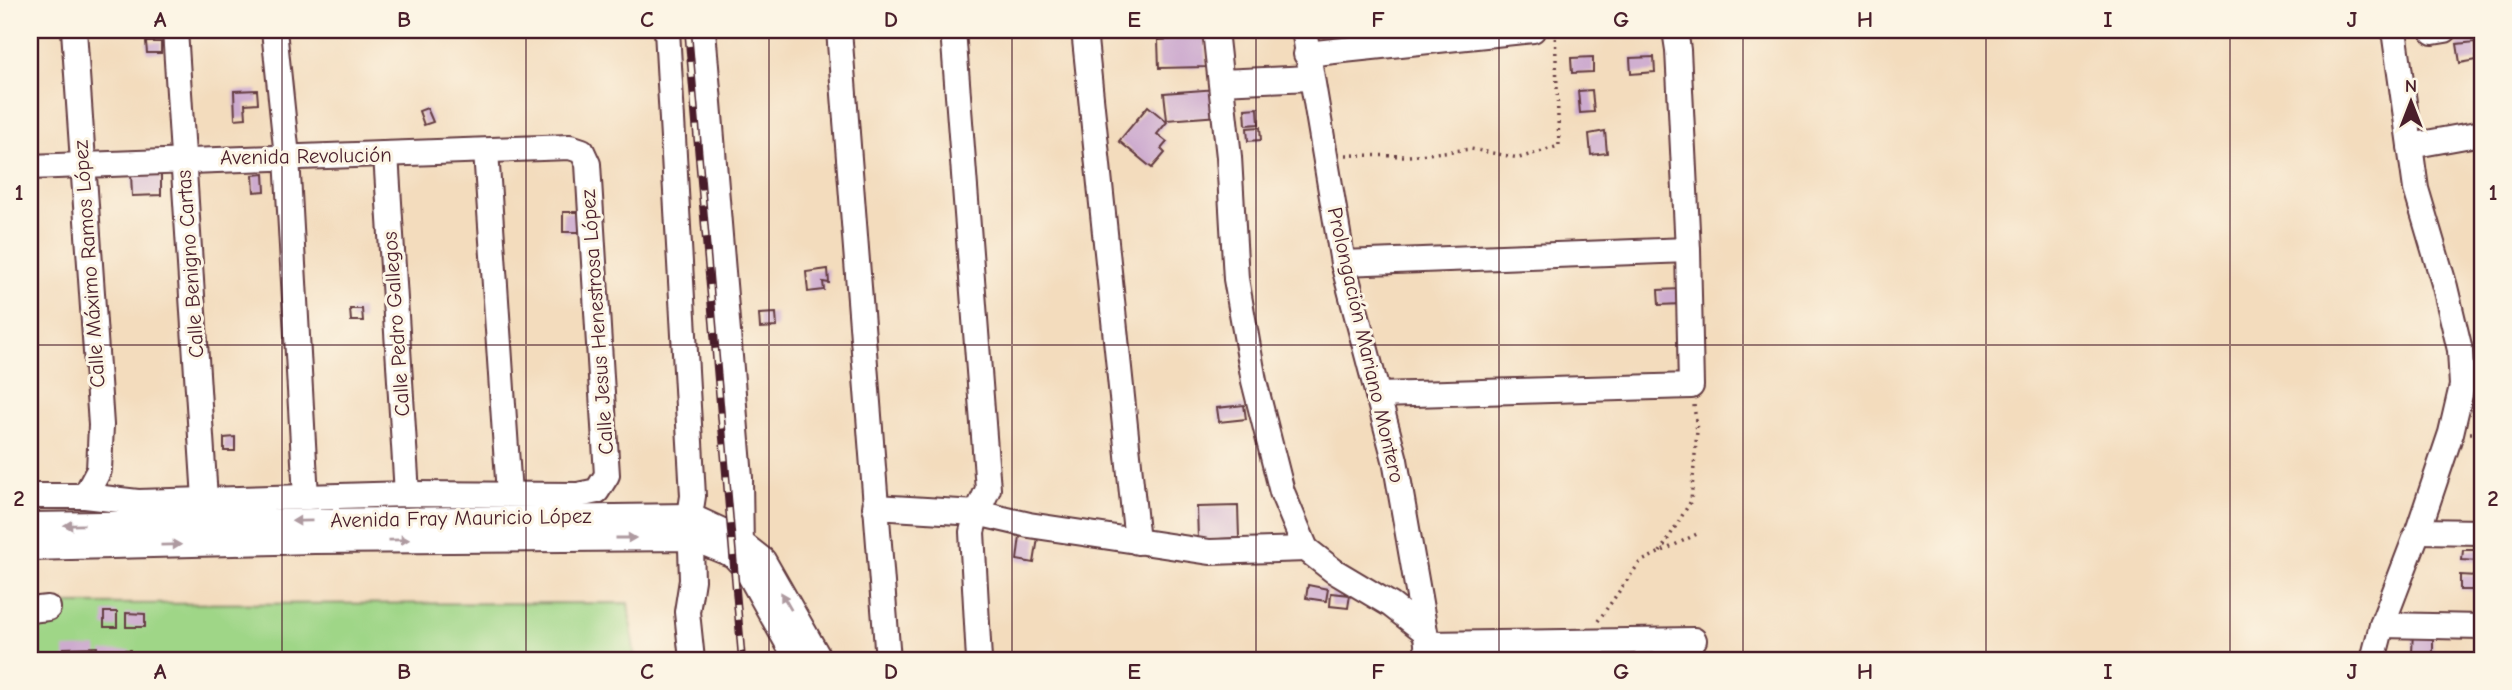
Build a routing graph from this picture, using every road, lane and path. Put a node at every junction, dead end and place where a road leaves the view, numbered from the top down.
1 (74, 30) edge
2 (175, 30) edge
3 (274, 30) edge
4 (667, 30) edge
5 (703, 30) edge
6 (839, 30) edge
7 (953, 30) edge
8 (1084, 30) edge
9 (1215, 30) edge
10 (1304, 30) edge
11 (1533, 30) edge
12 (1555, 30) edge
13 (1675, 30) edge
14 (2394, 30) edge
15 (1308, 66) junction
16 (1220, 82) junction
17 (2482, 132) edge
18 (2410, 146) junction
19 (486, 151) junction
20 (582, 151) joint
21 (386, 155) junction
22 (1323, 155) junction
23 (287, 156) junction
24 (183, 160) junction
25 (82, 163) junction
26 (30, 167) edge
27 (1688, 250) junction
28 (1343, 263) junction
29 (1691, 386) junction
30 (1378, 394) junction
31 (407, 494) junction
32 (509, 494) junction
33 (36, 496) edge
34 (85, 496) junction
35 (306, 497) junction
36 (205, 499) junction
37 (875, 507) junction
38 (977, 513) junction
39 (691, 527) junction
40 (2418, 531) junction
41 (2482, 532) edge
42 (1697, 534) dead end
43 (35, 537) edge
44 (1137, 542) junction
45 (1306, 549) junction
46 (1660, 552) junction
47 (741, 553) junction
48 (2382, 625) junction
49 (2482, 627) edge
50 (1694, 640) dead end
51 (1583, 642) junction
52 (1427, 645) edge
53 (692, 660) edge
54 (797, 660) edge
55 (820, 660) edge
56 (888, 660) edge
57 (979, 660) edge
58 (2373, 660) edge

1 - 25 street, Calle Máximo Ramos López
2 - 24 street, Calle Benigno Cartas
3 - 23 street
4 - 39 street
5 - 47 street
6 - 37 street
7 - 38 street
8 - 44 street
9 - 16 street
10 - 15 street, Prolongación Mariano Montero
11 - 15 street
12 - 22 path
13 - 27 street
14 - 18 street
15 - 16 street
15 - 22 street, Prolongación Mariano Montero
16 - 45 street
17 - 18 street
18 - 40 street
19 - 20 street, Avenida Revolución
19 - 21 street, Avenida Revolución
19 - 32 street
20 - 32 street, Calle Jesus Henestrosa López
21 - 23 street, Avenida Revolución
21 - 31 street, Calle Pedro Gallegos
22 - 28 street, Prolongación Mariano Montero
23 - 24 street, Avenida Revolución
23 - 35 street
24 - 25 street, Avenida Revolución
24 - 36 street, Calle Benigno Cartas
25 - 26 street, Avenida Revolución
25 - 34 street, Calle Máximo Ramos López
27 - 28 street
27 - 29 street
28 - 30 street, Prolongación Mariano Montero
29 - 30 street
29 - 46 path
30 - 52 street, Prolongación Mariano Montero
31 - 32 street
31 - 35 street
33 - 34 street
33 - 43 street
34 - 36 street
35 - 36 street
37 - 38 street
37 - 56 street
38 - 44 street
38 - 57 street
39 - 43 street, Avenida Fray Mauricio López
39 - 47 street, Avenida Fray Mauricio López
39 - 53 street
40 - 41 street
40 - 48 street
42 - 46 path
44 - 45 street
45 - 52 street
46 - 51 path
47 - 54 street, Avenida Fray Mauricio López
55 -> 47 street, Avenida Fray Mauricio López
48 - 49 street
48 - 58 street
50 - 51 street
51 - 52 street

